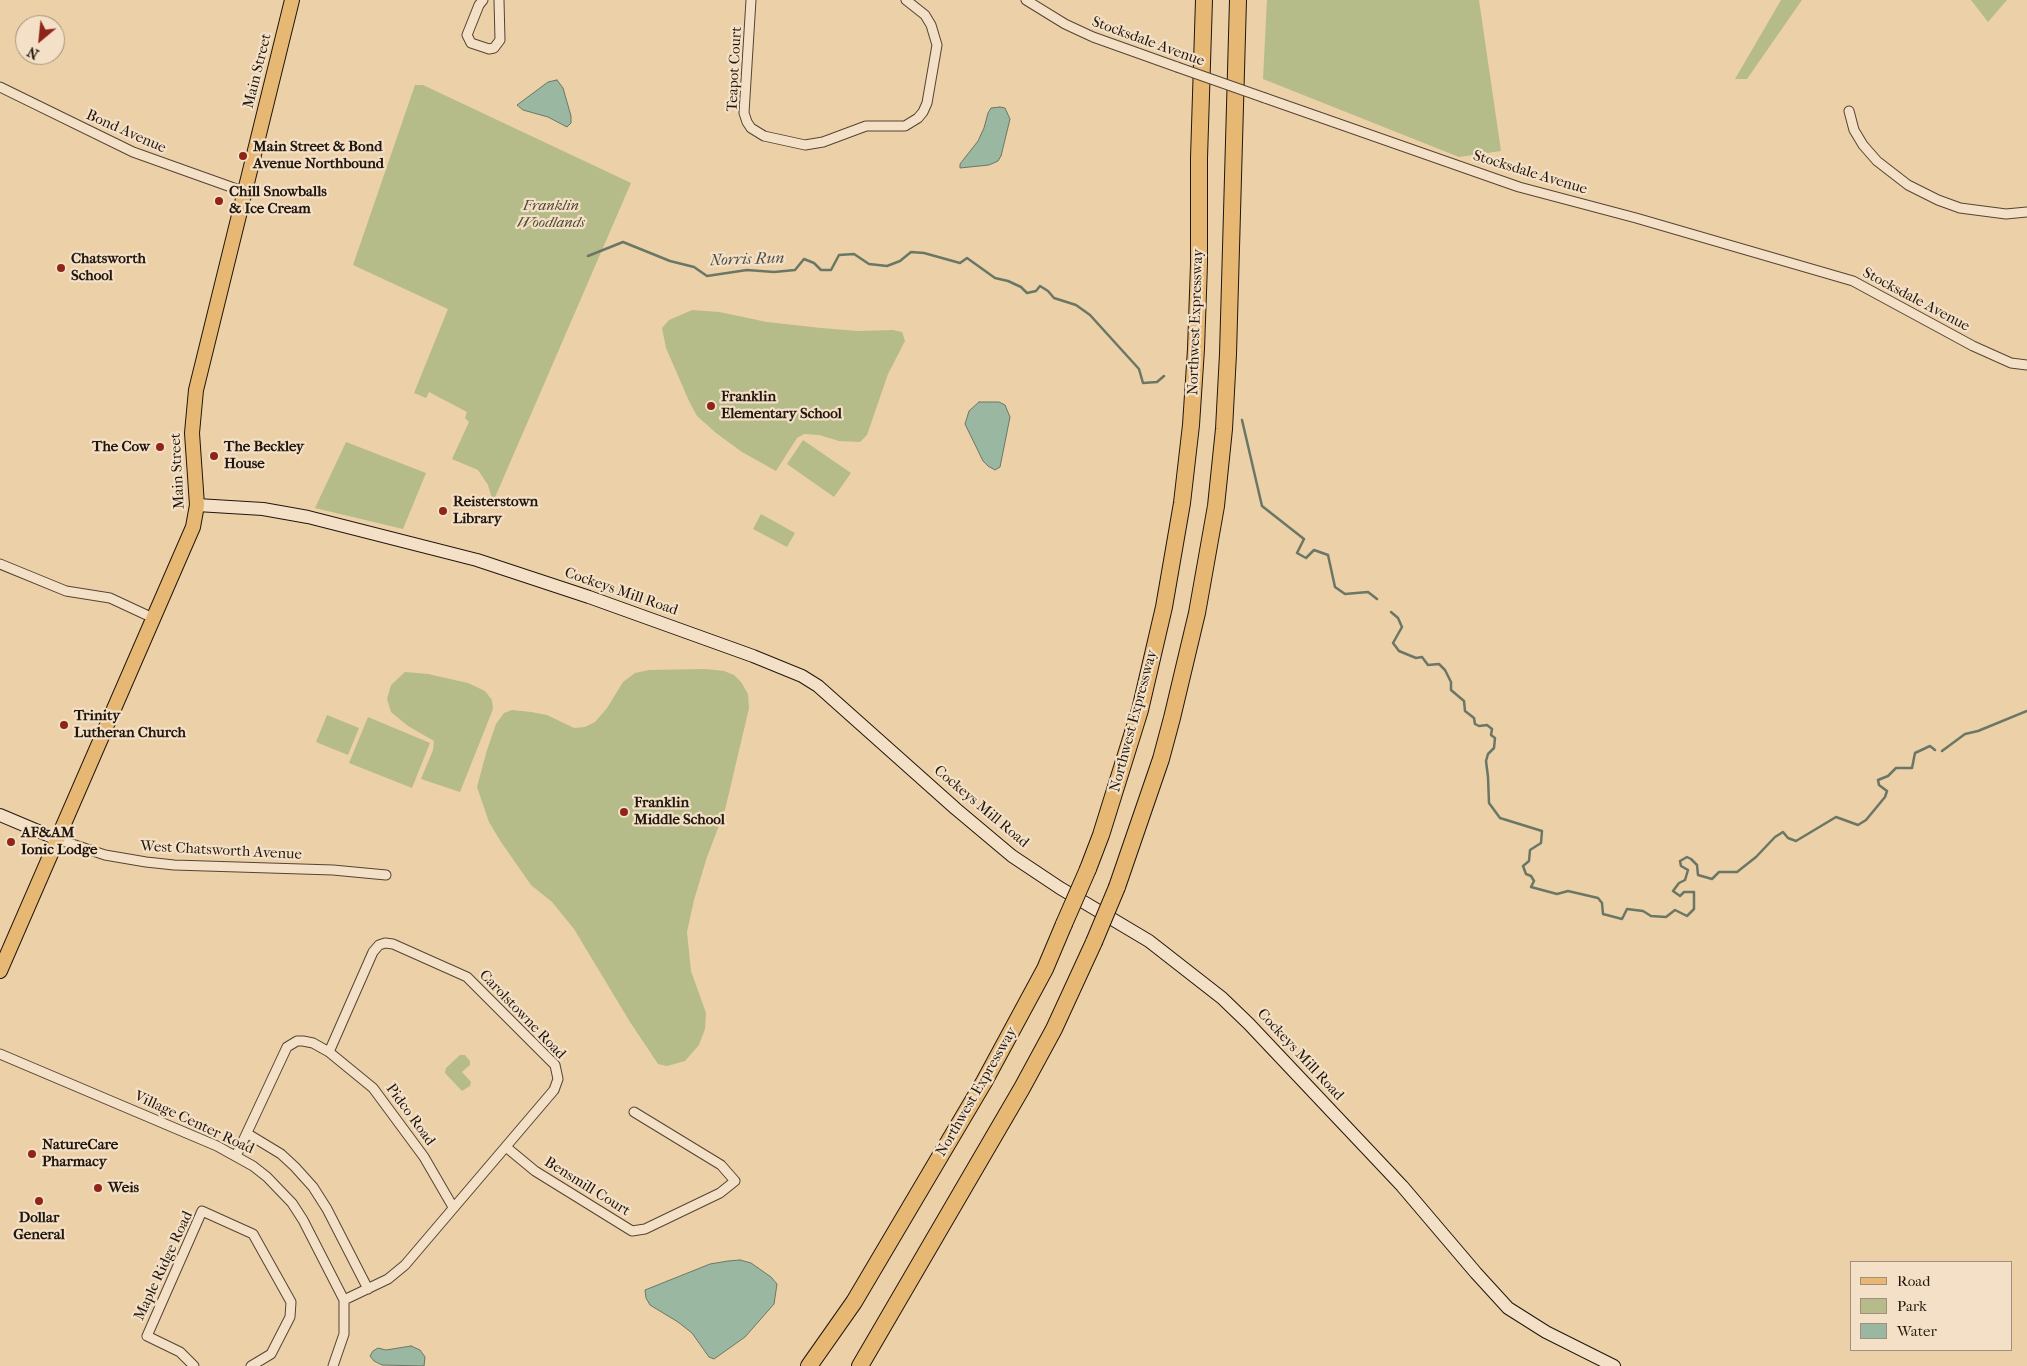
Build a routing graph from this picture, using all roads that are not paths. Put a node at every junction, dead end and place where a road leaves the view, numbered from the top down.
1 (292, 0) edge
2 (483, 0) edge
3 (499, 0) edge
4 (751, 0) edge
5 (906, 0) edge
6 (1026, 0) edge
7 (1204, 0) edge
8 (1238, 0) edge
9 (0, 87) edge
10 (1849, 111) dead end
11 (245, 192) junction
12 (2027, 212) edge
13 (2027, 365) edge
14 (197, 505) junction
15 (0, 564) edge
16 (153, 618) junction
17 (0, 815) edge
18 (58, 839) junction
19 (386, 875) dead end
20 (0, 971) edge
21 (330, 1052) junction
22 (0, 1054) edge
23 (634, 1112) dead end
24 (248, 1134) junction
25 (506, 1147) junction
26 (236, 1156) junction
27 (453, 1207) junction
28 (368, 1289) junction
29 (344, 1300) junction
30 (854, 1302) junction
31 (194, 1366) edge
32 (251, 1366) edge
33 (333, 1366) edge
34 (809, 1366) edge
35 (816, 1366) edge
36 (860, 1366) edge
37 (1614, 1366) edge

1 - 11 main road, Main Street
2 - 3 street
4 - 5 street, Teapot Court
6 - 13 street, Stocksdale Avenue, bridge
7 - 30 highway, Northwest Expressway, bridge
8 - 36 highway, bridge
9 - 11 street, Bond Avenue
10 - 12 street
11 - 14 main road, Main Street
14 - 16 main road, Main Street
14 - 37 street, Cockeys Mill Road
15 - 16 street
16 - 18 main road, Main Street
17 - 18 street
18 - 19 street, West Chatsworth Avenue
18 - 20 main road, Main Street
21 - 24 street
21 - 25 street, Carolstowne Road
21 - 27 street, Pidco Road
22 - 26 street, Village Center Road
23 - 25 street, Bensmill Court
24 - 26 street
24 - 28 street
25 - 27 street, Carolstowne Road
26 - 29 street, Village Center Road
27 - 28 street, Carolstowne Road
28 - 29 street, Carolstowne Road
29 - 33 street
30 - 34 highway, Northwest Expressway
30 - 35 highway
31 - 32 street, Maple Ridge Road

